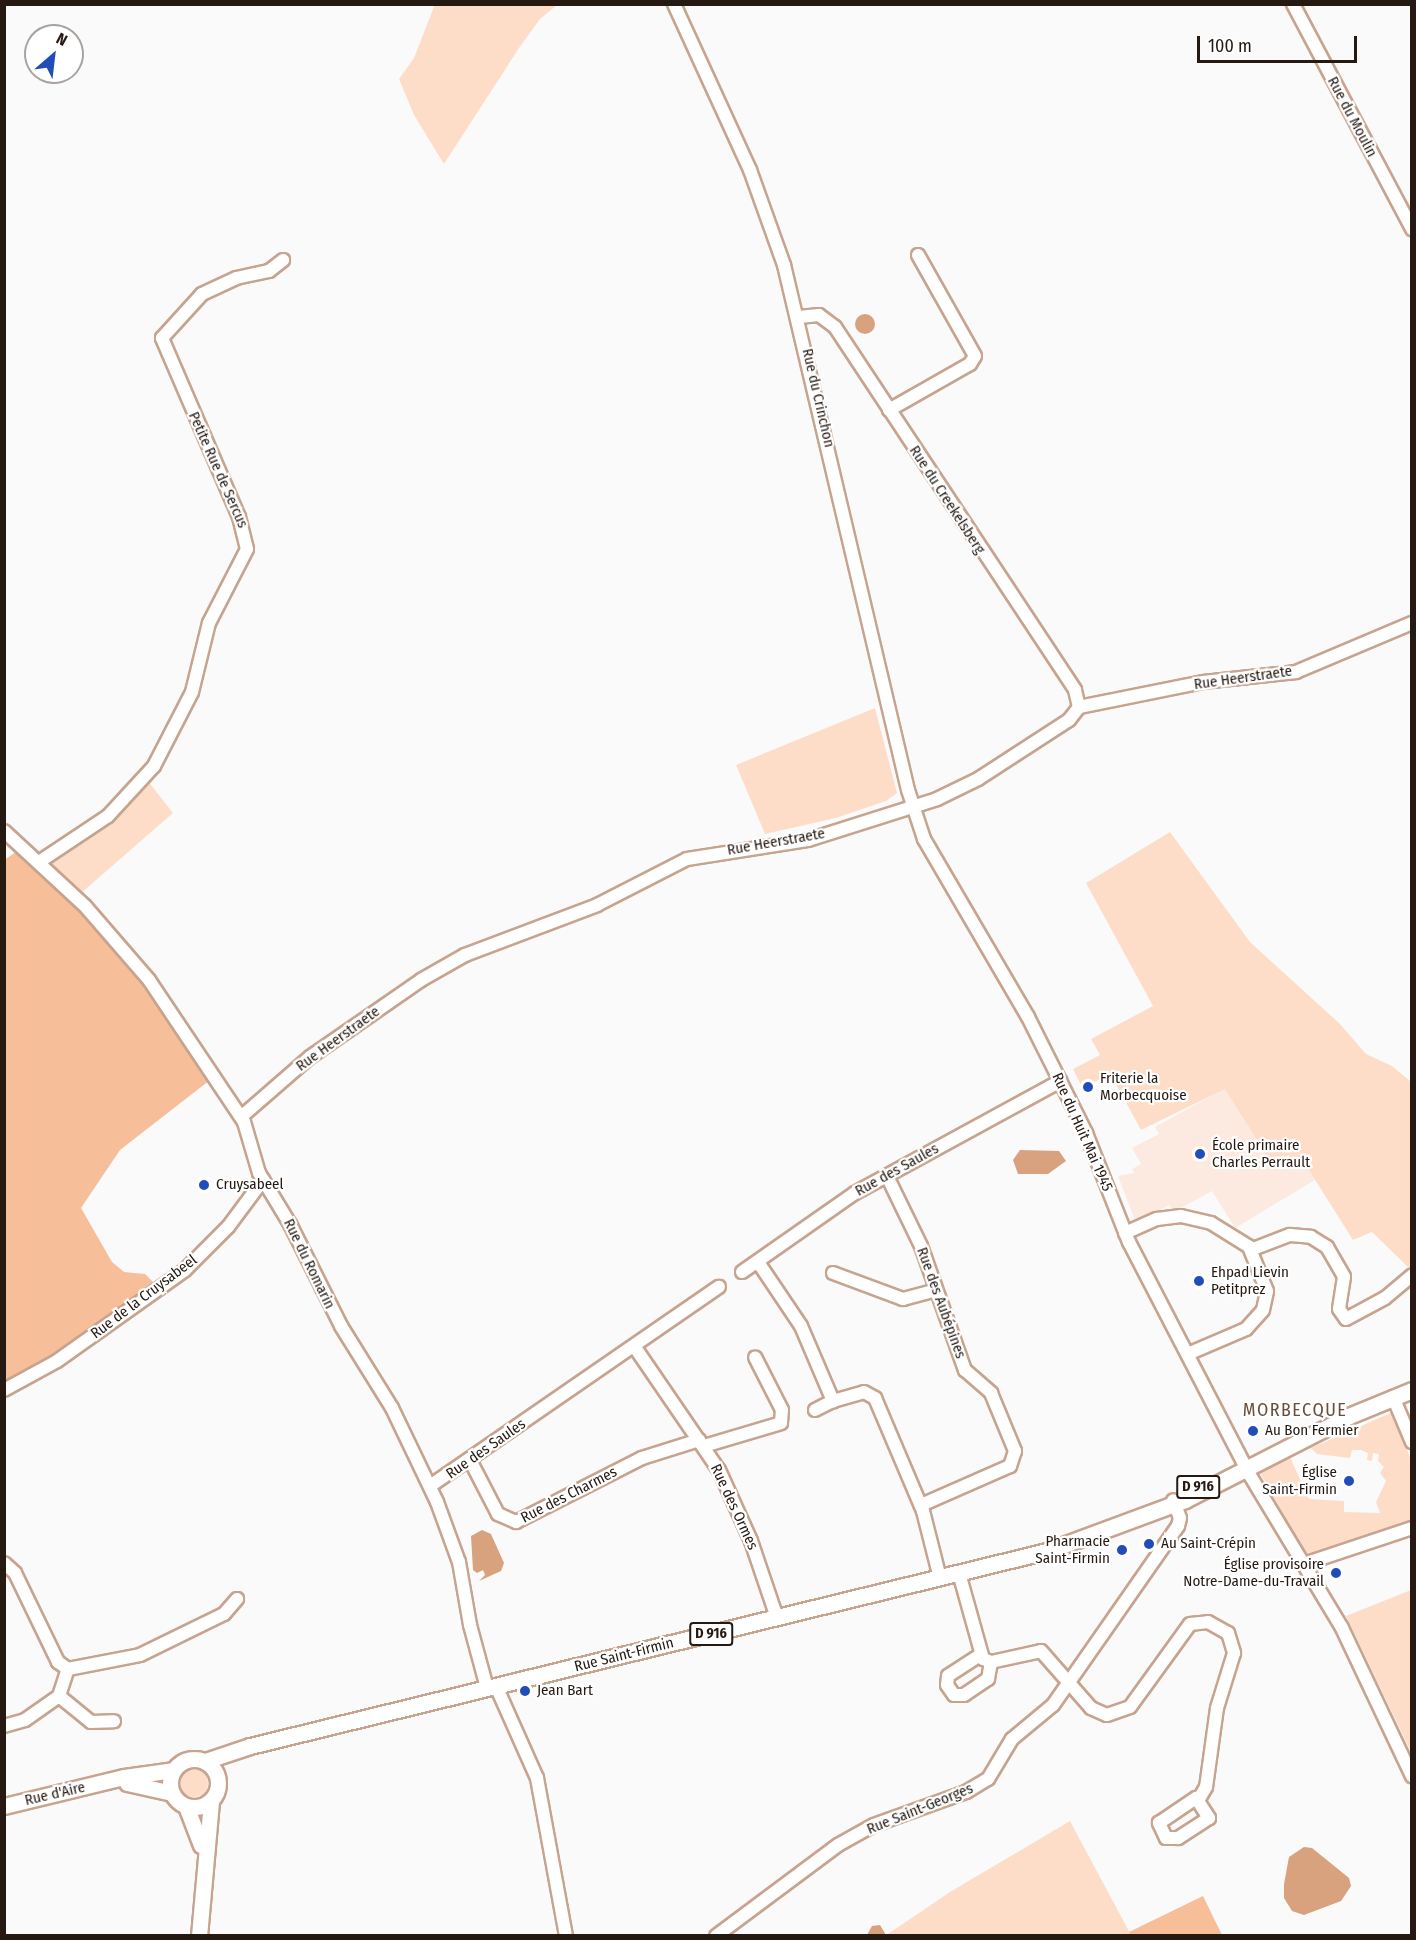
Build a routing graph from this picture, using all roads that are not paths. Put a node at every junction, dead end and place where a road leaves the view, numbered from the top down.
1 (674, 4) edge
2 (1293, 4) edge
3 (1412, 229) edge
4 (918, 255) dead end
5 (283, 260) dead end
6 (799, 317) junction
7 (889, 410) junction
8 (1412, 623) edge
9 (1079, 707) junction
10 (913, 807) junction
11 (4, 831) edge
12 (39, 862) junction
13 (1060, 1081) junction
14 (241, 1117) junction
15 (887, 1176) junction
16 (263, 1180) junction
17 (1125, 1233) junction
18 (1249, 1247) junction
19 (758, 1262) junction
20 (742, 1272) dead end
21 (833, 1274) dead end
22 (1412, 1275) edge
23 (719, 1287) dead end
24 (936, 1290) junction
25 (634, 1346) junction
26 (1190, 1353) junction
27 (755, 1357) dead end
28 (4, 1390) edge
29 (1412, 1390) edge
30 (1393, 1397) junction
31 (833, 1401) junction
32 (815, 1410) dead end
33 (1412, 1442) edge
34 (701, 1443) junction
35 (470, 1460) junction
36 (1245, 1466) junction
37 (430, 1486) junction
38 (1174, 1502) junction
39 (921, 1505) junction
40 (1412, 1528) edge
41 (4, 1563) edge
42 (1304, 1564) junction
43 (958, 1574) junction
44 (940, 1578) junction
45 (237, 1599) dead end
46 (777, 1618) junction
47 (68, 1669) junction
48 (1068, 1680) junction
49 (492, 1687) junction
50 (59, 1696) junction
51 (114, 1721) dead end
52 (4, 1726) edge
53 (266, 1743) junction
54 (205, 1761) junction
55 (173, 1770) junction
56 (1412, 1776) edge
57 (219, 1780) junction
58 (106, 1783) junction
59 (172, 1792) junction
60 (211, 1801) junction
61 (1198, 1801) dead end
62 (4, 1806) edge
63 (186, 1806) junction
64 (203, 1859) junction
65 (199, 1935) edge
66 (566, 1935) edge
67 (716, 1935) edge

1 - 6 street, Rue du Crinchon
2 - 3 street, Rue du Moulin
4 - 7 street
5 - 12 street, Petite Rue de Sercus
6 - 7 street, Rue du Creekelsberg
6 - 10 street, Rue du Crinchon
7 - 9 street, Rue du Creekelsberg
8 - 9 street, Rue Heerstraete
9 - 10 street, Rue Heerstraete
10 - 13 street, Rue du Huit Mai 1945
10 - 14 street, Rue Heerstraete
11 - 12 street, Rue du Romarin
12 - 14 street, Rue du Romarin
13 - 15 street, Rue des Saules
13 - 17 street, Rue du Huit Mai 1945
14 - 16 street, Rue du Romarin
15 - 19 street, Rue des Saules
15 - 24 street, Rue des Aubépines
16 - 28 street, Rue de la Cruysabeel
16 - 37 street, Rue du Romarin
17 - 18 street
17 - 26 street, Rue du Huit Mai 1945
18 - 22 street
18 - 26 street
19 - 20 street, Rue des Saules
19 - 31 street
21 - 24 street
23 - 25 street, Rue des Saules
24 - 39 street, Rue des Aubépines
25 - 34 street, Rue des Ormes
25 - 35 street, Rue des Saules
26 - 36 street, Rue du Huit Mai 1945
27 - 34 street, Rue des Charmes
29 - 30 main road, D 916
30 - 33 street
30 - 36 main road, D 916
31 - 32 street
31 - 39 street
34 - 35 street, Rue des Charmes
34 - 46 street, Rue des Ormes
35 - 37 street, Rue des Saules
36 - 38 main road, Rue Saint-Firmin / D 916
36 - 42 street, Rue du Huit Mai 1945
37 - 49 street, Rue du Romarin
38 - 43 main road, Rue Saint-Firmin / D 916
38 - 48 street, Rue Saint-Georges
39 - 44 street
40 - 42 street
41 - 47 street
42 - 56 street, Rue du Huit Mai 1945
43 - 44 main road, Rue Saint-Firmin / D 916
43 - 48 street
44 - 46 main road, Rue Saint-Firmin / D 916
45 - 47 street
46 - 49 main road, Rue Saint-Firmin / D 916
47 - 50 street
48 - 61 street
48 - 67 street, Rue Saint-Georges
49 - 53 main road, Rue Saint-Firmin / D 916
49 - 66 street
50 - 51 street
50 - 52 street
53 - 54 main road, Rue Saint-Firmin / D 916
53 - 57 main road, Rue Saint-Firmin / D 916
54 - 55 main road
54 - 57 main road
55 - 58 main road, Rue d'Aire
55 - 59 main road
57 - 60 main road
58 - 59 main road, Rue d'Aire
58 - 62 main road, Rue d'Aire
59 - 63 main road
60 - 63 main road
60 - 64 main road
63 - 64 main road
64 - 65 main road

